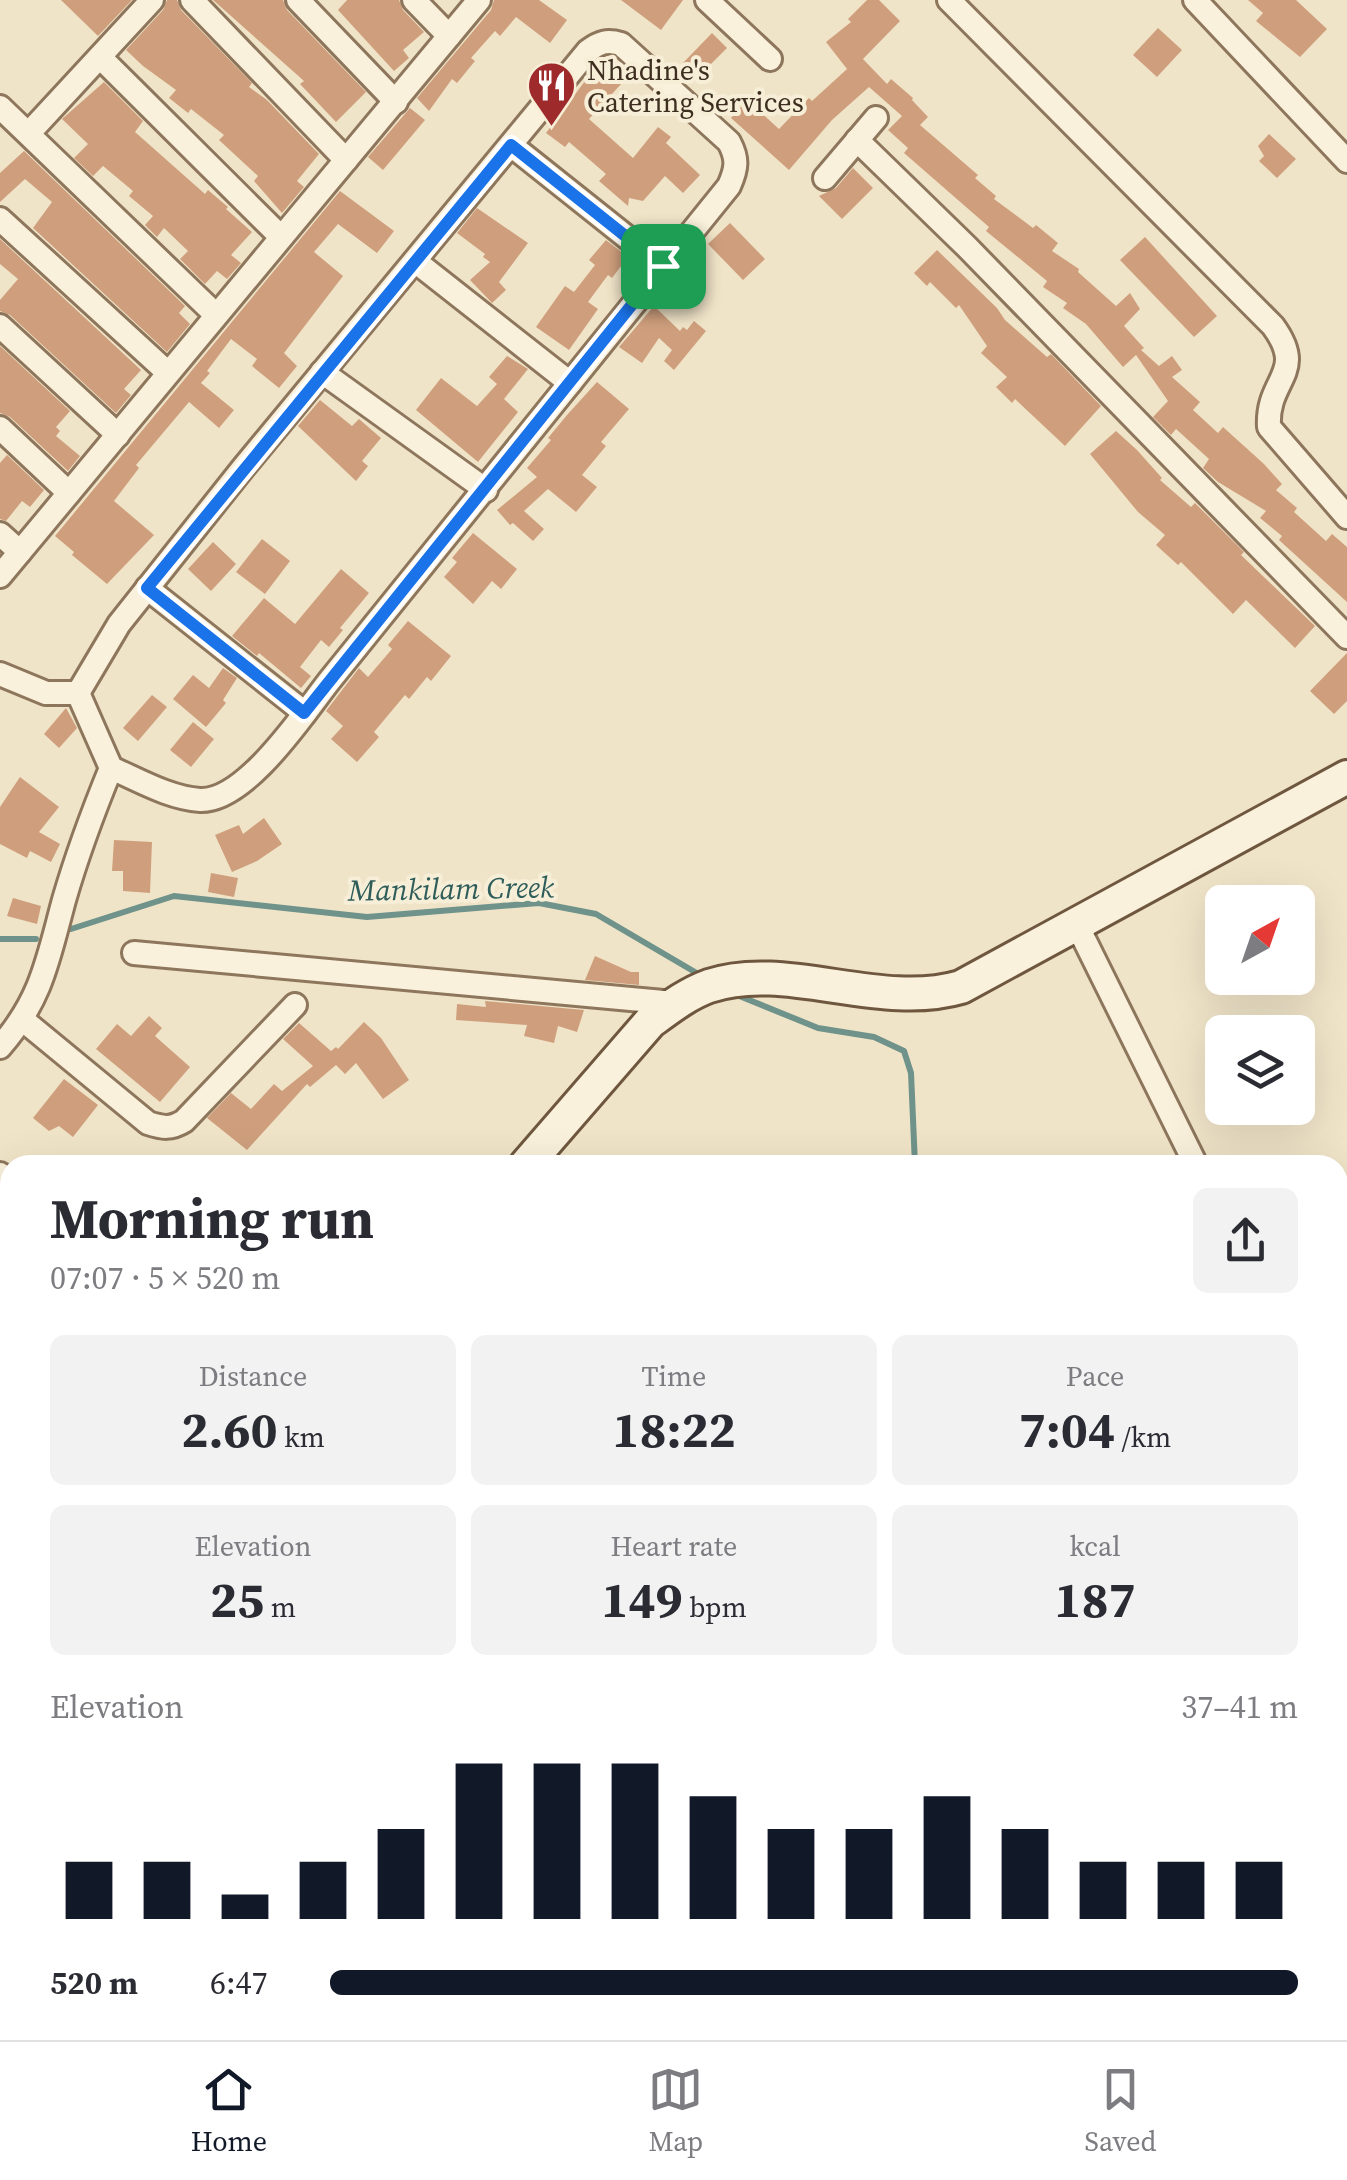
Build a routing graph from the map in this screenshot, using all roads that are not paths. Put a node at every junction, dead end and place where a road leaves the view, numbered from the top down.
1 (152, 0) edge
2 (192, 0) edge
3 (298, 0) edge
4 (414, 0) edge
5 (479, 0) edge
6 (707, 0) edge
7 (949, 0) edge
8 (1195, 0) edge
9 (449, 36) junction
10 (100, 57) junction
11 (770, 59) dead end
12 (396, 102) junction
13 (0, 107) edge
14 (876, 118) dead end
15 (29, 133) junction
16 (857, 140) junction
17 (511, 145) junction
18 (346, 160) junction
19 (1347, 161) edge
20 (825, 178) dead end
21 (0, 219) edge
22 (281, 237) junction
23 (415, 261) junction
24 (663, 266) junction
25 (214, 314) junction
26 (0, 326) edge
27 (168, 372) junction
28 (322, 372) junction
29 (570, 382) junction
30 (0, 428) edge
31 (118, 435) junction
32 (486, 490) junction
33 (69, 493) junction
34 (1347, 517) edge
35 (0, 534) edge
36 (20, 552) junction
37 (0, 576) edge
38 (147, 588) junction
39 (1347, 637) edge
40 (0, 674) edge
41 (78, 694) junction
42 (304, 713) junction
43 (111, 768) junction
44 (1344, 786) edge
45 (1077, 925) junction
46 (134, 953) dead end
47 (674, 1003) junction
48 (295, 1005) dead end
49 (24, 1020) junction
50 (0, 1047) edge
51 (535, 1155) edge
52 (1191, 1155) edge

1 - 10 street
2 - 18 street
3 - 12 street
4 - 9 street
5 - 9 street
6 - 11 street
7 - 34 street
8 - 19 street
9 - 12 street
10 - 15 street
10 - 22 street
12 - 18 street
13 - 15 street
14 - 16 street
15 - 25 street
16 - 20 street
16 - 39 street
17 - 23 street
17 - 24 street
17 - 24 street
18 - 22 street
21 - 27 street
22 - 25 street
23 - 28 street
23 - 29 street
24 - 29 street
25 - 27 street
26 - 31 street
27 - 31 street
28 - 32 street
28 - 38 street
29 - 32 street
30 - 33 street
31 - 33 street
32 - 42 street
33 - 36 street
35 - 36 street
36 - 37 street
38 - 41 street
38 - 42 street
40 - 41 street
41 - 43 street
42 - 43 street
43 - 49 street
44 - 45 street
45 - 47 street
45 - 52 street
46 - 47 street
47 - 51 street
48 - 49 street
49 - 50 street

